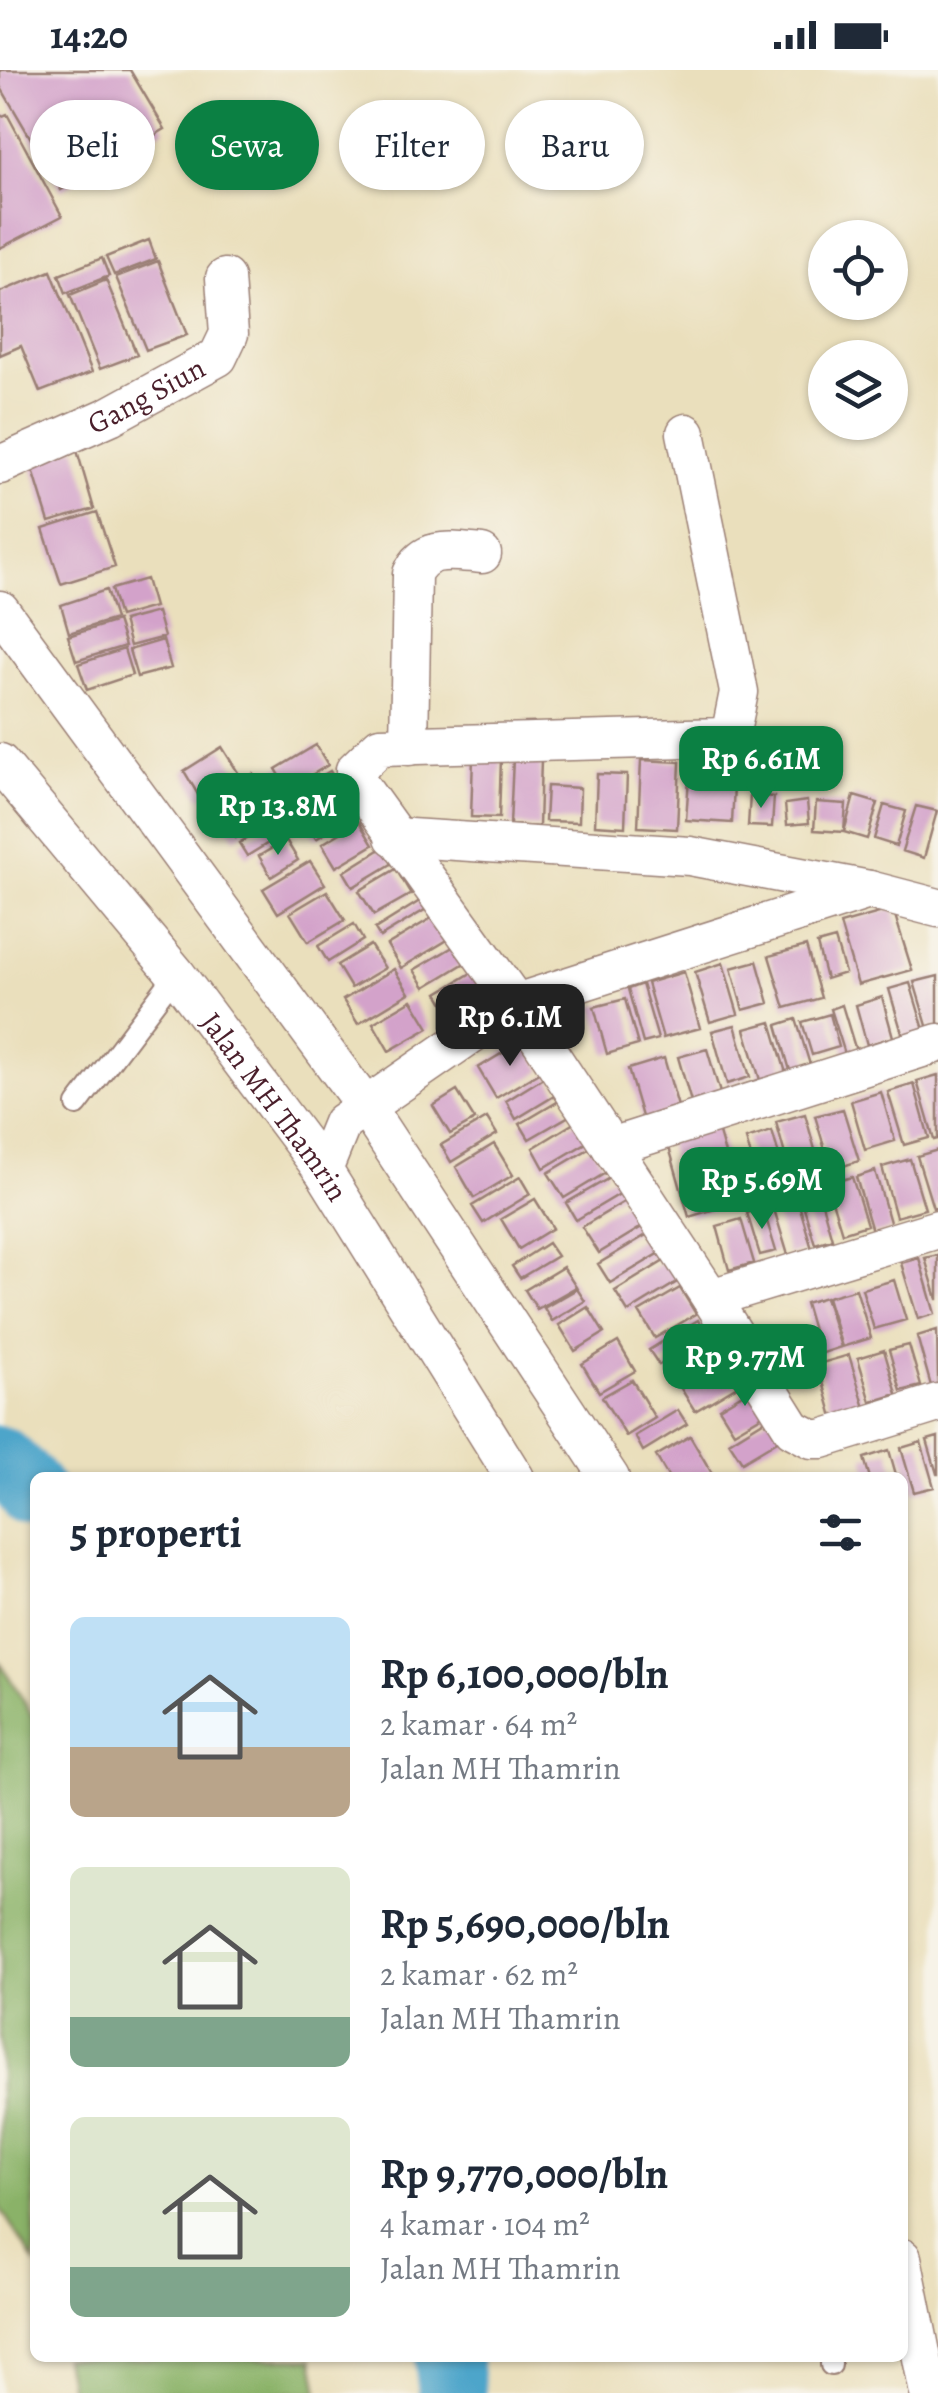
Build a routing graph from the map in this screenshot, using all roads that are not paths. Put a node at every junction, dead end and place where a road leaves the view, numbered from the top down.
1 (225, 278) dead end
2 (686, 433) dead end
3 (0, 465) edge
4 (482, 554) dead end
5 (0, 610) edge
6 (409, 746) junction
7 (0, 764) edge
8 (394, 838) junction
9 (870, 890) junction
10 (938, 908) edge
11 (176, 974) junction
12 (516, 1003) junction
13 (938, 1043) edge
14 (78, 1105) dead end
15 (365, 1106) junction
16 (610, 1147) junction
17 (323, 1170) junction
18 (938, 1230) edge
19 (710, 1298) junction
20 (938, 1403) edge
21 (511, 1472) edge
22 (606, 1472) edge
23 (908, 2288) edge
24 (929, 2393) edge

1 - 3 street, Gang Siun
2 - 6 street
4 - 6 street
5 - 15 street
6 - 8 street
7 - 11 street, Jalan MH Thamrin
8 - 9 street
8 - 12 street
9 - 10 street
9 - 12 street
11 - 14 lane
11 - 17 street, Jalan MH Thamrin
12 - 15 street
12 - 16 street
13 - 16 street
15 - 17 street
15 - 22 street
16 - 19 street
17 - 21 street, Jalan MH Thamrin
18 - 19 street
19 - 20 street
23 - 24 street

